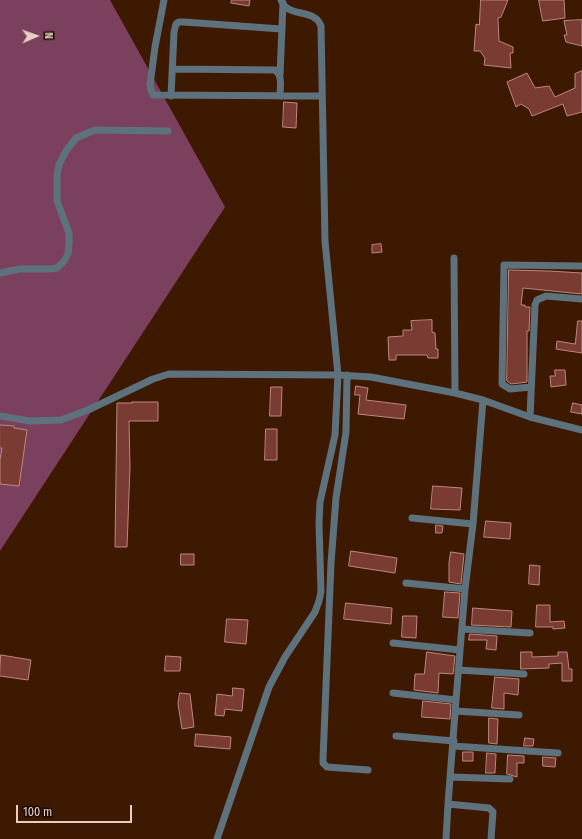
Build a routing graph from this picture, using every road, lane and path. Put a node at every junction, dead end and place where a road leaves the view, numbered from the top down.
1 (164, 0) edge
2 (282, 2) edge
3 (282, 29) junction
4 (173, 69) junction
5 (280, 74) junction
6 (171, 96) junction
7 (280, 96) junction
8 (322, 96) junction
9 (168, 131) dead end
10 (454, 258) dead end
11 (582, 266) edge
12 (0, 273) edge
13 (582, 299) edge
14 (338, 375) junction
15 (347, 375) junction
16 (531, 387) junction
17 (455, 393) junction
18 (483, 400) junction
19 (0, 416) edge
20 (530, 417) junction
21 (582, 430) edge
22 (412, 518) dead end
23 (473, 524) junction
24 (406, 583) dead end
25 (465, 589) junction
26 (462, 629) junction
27 (530, 633) dead end
28 (393, 643) dead end
29 (460, 650) junction
30 (458, 670) junction
31 (524, 674) dead end
32 (393, 693) dead end
33 (456, 700) junction
34 (455, 712) junction
35 (519, 715) dead end
36 (396, 736) dead end
37 (453, 743) junction
38 (558, 753) dead end
39 (368, 770) dead end
40 (451, 777) junction
41 (510, 779) dead end
42 (448, 804) junction
43 (217, 839) edge
44 (446, 839) edge
45 (491, 839) edge

1 - 6 street
2 - 3 street
2 - 8 street
3 - 4 street
3 - 5 street
4 - 5 street
4 - 6 street
5 - 7 street
6 - 7 street
7 - 8 street
8 - 14 street
9 - 12 street
10 - 17 street
11 - 16 street
13 - 16 street
14 - 15 street
14 - 19 street
14 - 43 street
15 - 17 street
15 - 39 street
16 - 20 street
17 - 18 street
18 - 20 street
18 - 23 street
20 - 21 street
22 - 23 street
23 - 25 street
24 - 25 street
25 - 26 street
26 - 27 street
26 - 29 street
28 - 29 street
29 - 30 street
30 - 31 street
30 - 33 street
32 - 33 street
33 - 34 street
34 - 35 street
34 - 37 street
36 - 37 street
37 - 38 street
37 - 40 street
40 - 41 street
40 - 42 street
42 - 44 street
42 - 45 street

